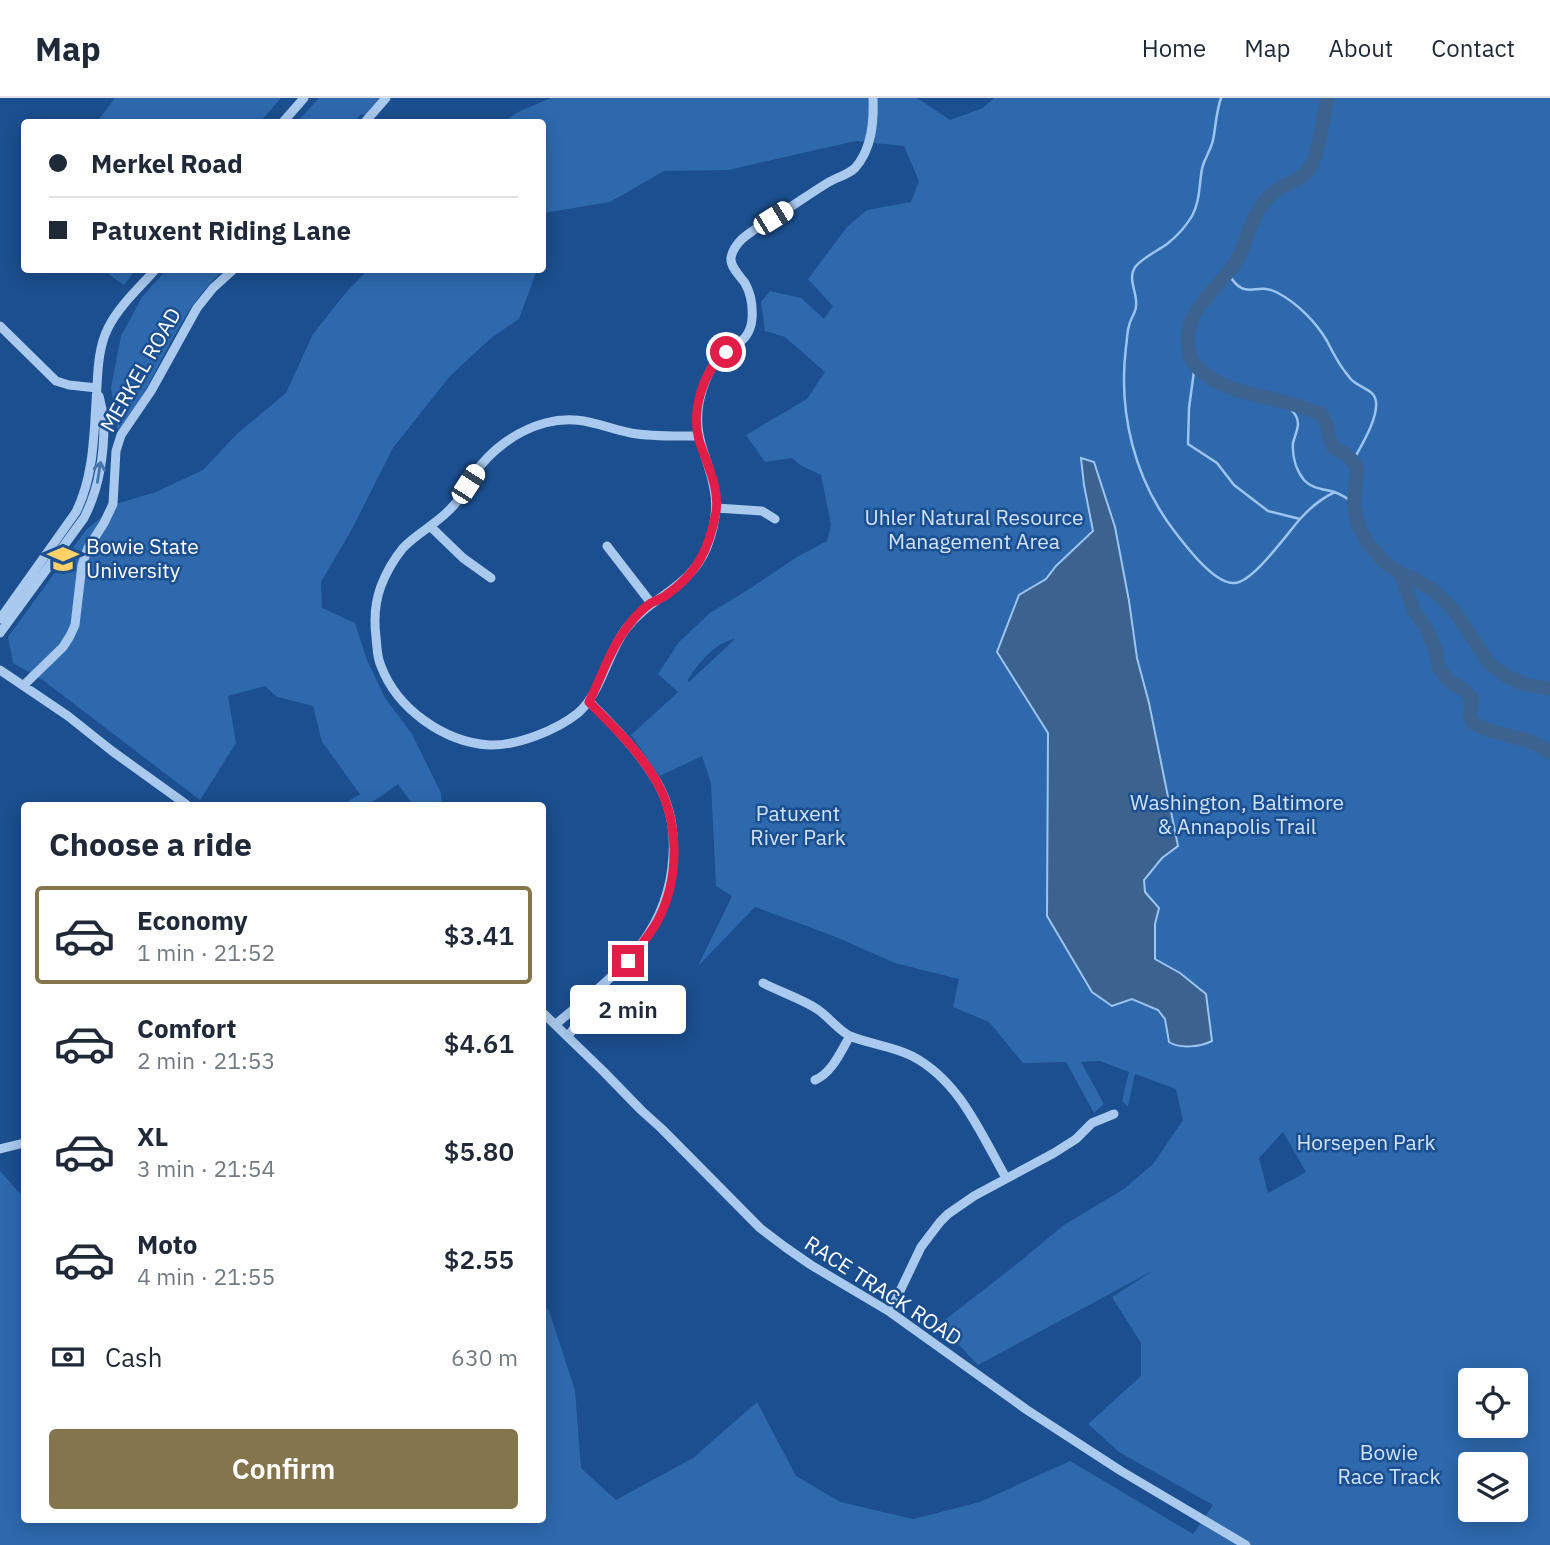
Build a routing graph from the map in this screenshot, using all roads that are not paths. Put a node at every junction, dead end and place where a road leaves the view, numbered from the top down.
1 (304, 98) edge
2 (386, 98) edge
3 (873, 98) edge
4 (286, 119) edge
5 (368, 119) edge
6 (152, 273) edge
7 (230, 273) edge
8 (0, 326) edge
9 (97, 388) junction
10 (698, 436) junction
11 (716, 508) junction
12 (775, 519) dead end
13 (431, 527) junction
14 (607, 546) dead end
15 (491, 578) dead end
16 (651, 603) junction
17 (0, 619) edge
18 (0, 633) edge
19 (0, 638) edge
20 (1, 668) edge
21 (24, 685) junction
22 (589, 702) junction
23 (183, 802) edge
24 (608, 980) junction
25 (763, 983) dead end
26 (546, 1015) edge
27 (556, 1024) junction
28 (850, 1035) junction
29 (568, 1036) junction
30 (815, 1080) dead end
31 (1114, 1114) dead end
32 (21, 1144) edge
33 (0, 1149) edge
34 (1006, 1178) junction
35 (890, 1312) junction
36 (1246, 1545) edge

1 - 4 street
2 - 5 street
3 - 10 street
6 - 9 street
7 - 21 street, MERKEL ROAD
8 - 9 street
9 - 17 street
18 -> 9 street
10 - 11 street
10 - 13 street
11 - 12 street
11 - 16 street
13 - 15 street
13 - 22 street
14 - 16 street
16 - 22 street
18 - 19 street
20 - 21 street
21 - 23 street
22 - 24 street
24 - 27 street
24 - 29 street
25 - 28 street
26 - 27 street, RACE TRACK ROAD
27 - 29 street, RACE TRACK ROAD
28 - 30 street
28 - 34 street
29 - 35 street, RACE TRACK ROAD
31 - 34 street
32 - 33 street
34 - 35 street
35 - 36 street, RACE TRACK ROAD

